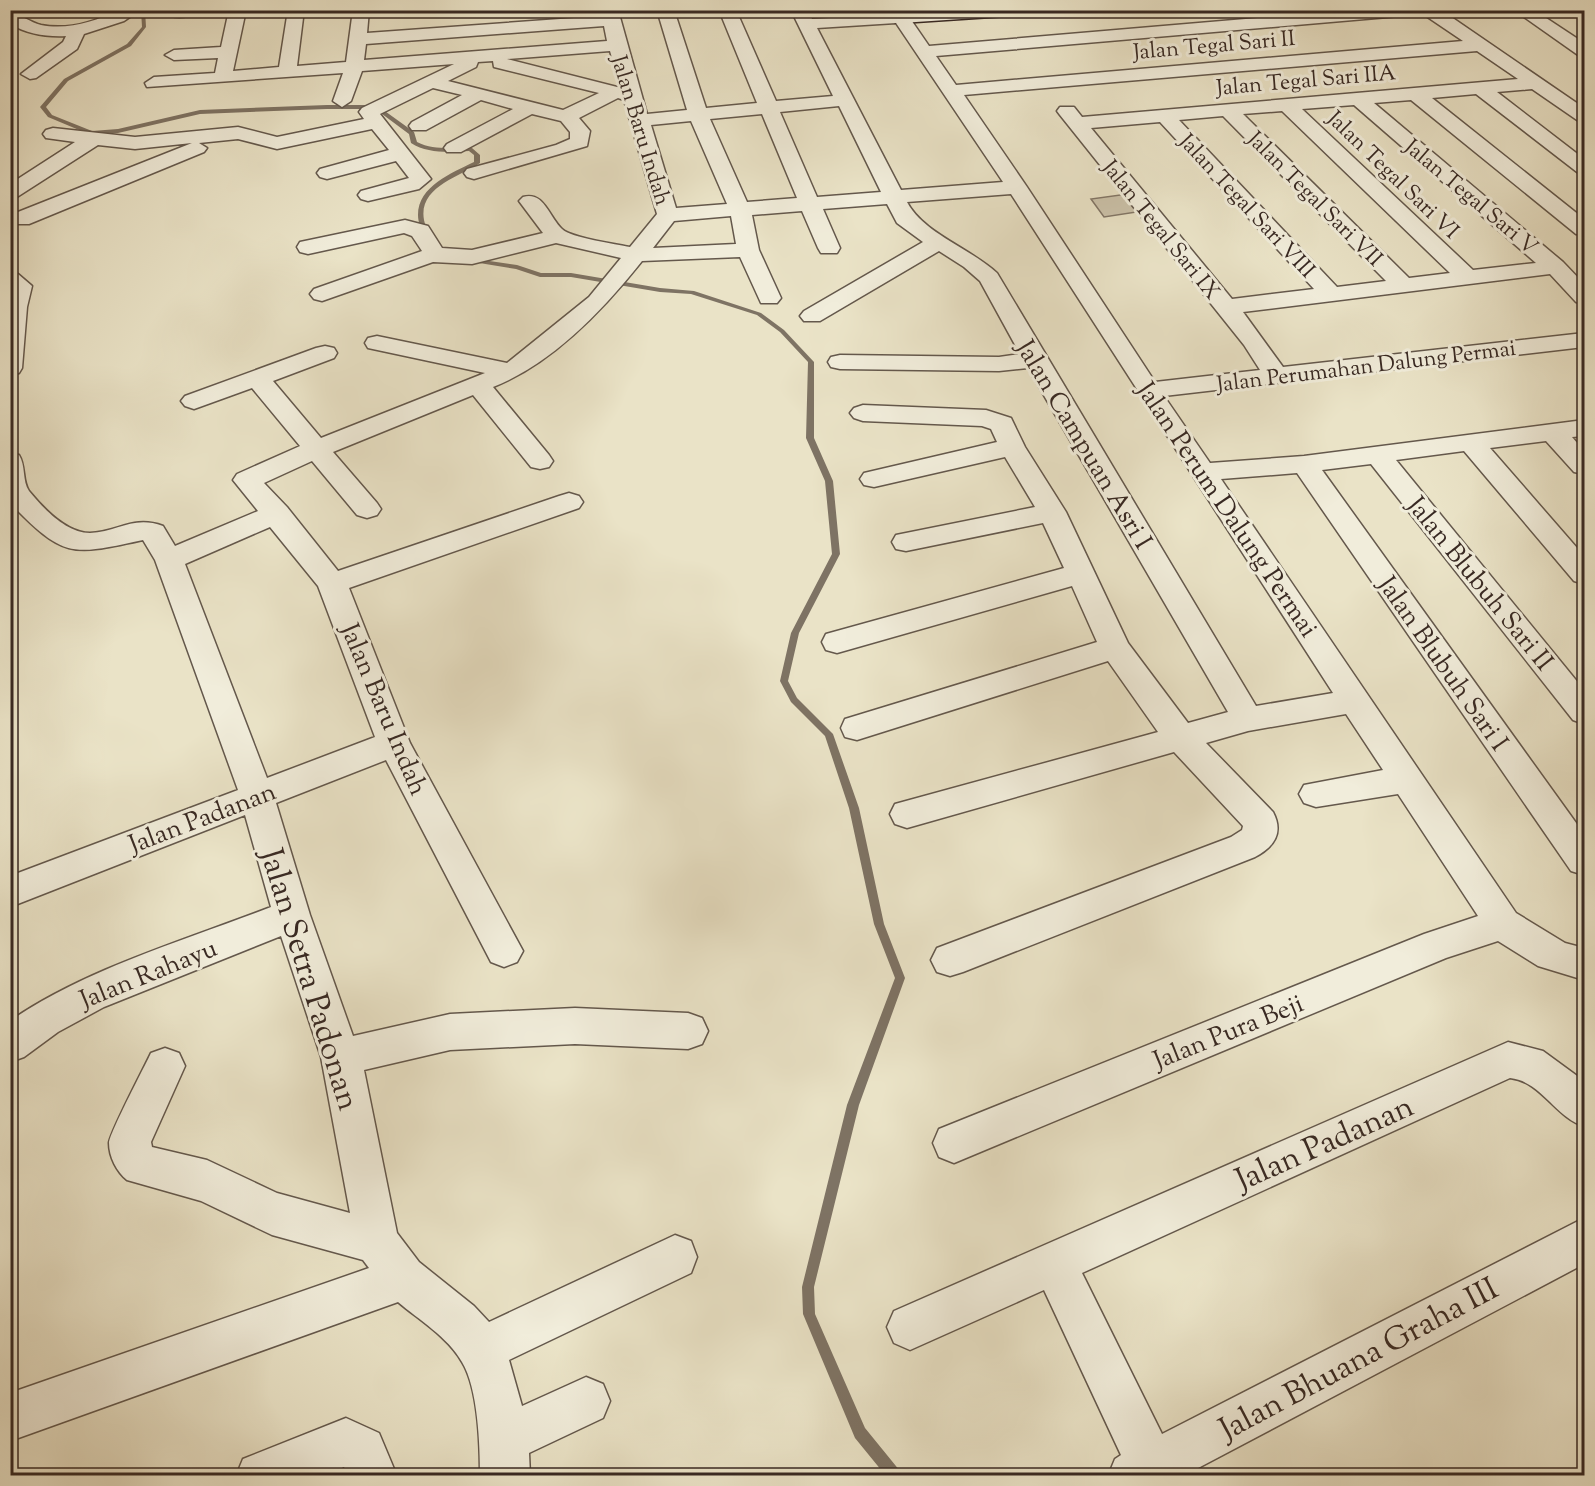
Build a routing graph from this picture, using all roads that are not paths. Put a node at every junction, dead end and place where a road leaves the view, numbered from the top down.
1 (132, 10) edge
2 (195, 10) edge
3 (238, 10) edge
4 (296, 10) edge
5 (664, 10) edge
6 (727, 10) edge
7 (1021, 10) edge
8 (1233, 10) edge
9 (1418, 10) edge
10 (1429, 10) edge
11 (1522, 10) edge
12 (176, 12) dead end
13 (50, 14) dead end
14 (365, 14) edge
15 (898, 14) edge
16 (611, 15) edge
17 (803, 17) edge
18 (15, 20) edge
19 (1248, 25) junction
20 (77, 30) junction
21 (359, 39) junction
22 (617, 45) junction
23 (1483, 45) junction
24 (1584, 51) edge
25 (229, 52) junction
26 (923, 52) junction
27 (174, 55) dead end
28 (480, 57) junction
29 (355, 65) junction
30 (287, 71) junction
31 (30, 74) dead end
32 (223, 77) junction
33 (432, 82) junction
34 (154, 83) dead end
35 (1045, 83) junction
36 (1539, 83) junction
37 (1480, 88) junction
38 (951, 91) junction
39 (481, 93) junction
40 (624, 94) junction
41 (1415, 94) junction
42 (1356, 98) junction
43 (847, 100) junction
44 (342, 101) dead end
45 (1287, 105) junction
46 (531, 107) junction
47 (770, 109) junction
48 (1228, 110) junction
49 (698, 114) junction
50 (567, 116) junction
51 (1166, 116) junction
52 (1584, 116) edge
53 (640, 120) junction
54 (376, 122) junction
55 (1077, 123) junction
56 (419, 126) dead end
57 (238, 133) junction
58 (52, 134) dead end
59 (92, 140) junction
60 (454, 148) dead end
61 (402, 153) junction
62 (1584, 168) edge
63 (327, 173) dead end
64 (474, 173) dead end
65 (1017, 187) junction
66 (12, 192) edge
67 (368, 195) dead end
68 (896, 196) junction
69 (530, 201) dead end
70 (810, 204) junction
71 (740, 210) junction
72 (668, 214) junction
73 (21, 219) dead end
74 (1584, 229) edge
75 (556, 236) junction
76 (939, 242) junction
77 (308, 247) dead end
78 (829, 248) dead end
79 (748, 250) junction
80 (435, 254) junction
81 (635, 255) junction
82 (1555, 267) junction
83 (1468, 278) junction
84 (10, 279) edge
85 (1404, 286) junction
86 (322, 294) dead end
87 (1331, 294) junction
88 (1584, 297) edge
89 (769, 298) dead end
90 (1226, 307) junction
91 (812, 316) dead end
92 (1584, 340) edge
93 (377, 343) dead end
94 (325, 353) dead end
95 (1035, 360) junction
96 (840, 362) dead end
97 (10, 368) edge
98 (513, 371) junction
99 (1276, 376) junction
100 (258, 379) junction
101 (479, 386) junction
102 (1148, 390) junction
103 (194, 401) dead end
104 (863, 413) dead end
105 (1584, 428) edge
106 (1553, 433) junction
107 (1470, 442) junction
108 (1012, 447) junction
109 (317, 449) junction
110 (1377, 454) junction
111 (10, 461) edge
112 (540, 461) dead end
113 (1304, 464) junction
114 (1584, 466) edge
115 (1204, 472) junction
116 (874, 479) dead end
117 (12, 492) edge
118 (569, 502) dead end
119 (367, 508) dead end
120 (1052, 512) junction
121 (277, 513) junction
122 (906, 542) dead end
123 (169, 560) junction
124 (1079, 574) junction
125 (1584, 574) edge
126 (332, 584) junction
127 (837, 642) dead end
128 (1115, 648) junction
129 (1356, 701) junction
130 (1584, 712) edge
131 (1248, 719) junction
132 (858, 728) dead end
133 (1180, 737) junction
134 (394, 743) junction
135 (1408, 779) junction
136 (1316, 794) dead end
137 (257, 796) junction
138 (907, 814) dead end
139 (1584, 861) edge
140 (10, 892) edge
141 (292, 915) junction
142 (1503, 924) junction
143 (504, 951) dead end
144 (950, 960) dead end
145 (1584, 964) edge
146 (688, 1031) dead end
147 (10, 1044) edge
148 (341, 1057) junction
149 (165, 1066) dead end
150 (1584, 1107) edge
151 (954, 1143) dead end
152 (1584, 1240) edge
153 (377, 1242) junction
154 (675, 1257) dead end
155 (1054, 1263) junction
156 (404, 1278) junction
157 (910, 1327) dead end
158 (482, 1349) junction
159 (586, 1401) dead end
160 (11, 1417) edge
161 (505, 1457) edge
162 (1146, 1472) edge
163 (260, 1476) edge
164 (373, 1476) edge

1 - 20 street
2 - 12 street
3 - 25 street
4 - 30 street
5 - 49 street
6 - 47 street
7 - 15 street
8 - 19 street
9 - 19 street
10 - 23 street
11 - 24 street
13 - 18 street
14 - 21 street
15 - 17 street
15 - 26 street, Jalan Perum Dalung Permai
16 - 21 street
16 - 22 street, Jalan Baru Indah
17 - 43 street, Jalan Campuan Asri I
18 - 20 street
19 - 26 street
20 - 31 street
21 - 29 street
22 - 28 street
22 - 40 street, Jalan Baru Indah
23 - 35 street, Jalan Tegal Sari II
23 - 36 street
25 - 27 street
25 - 32 street
26 - 38 street, Jalan Perum Dalung Permai
28 - 29 street
28 - 33 street
28 - 40 street
29 - 30 street
29 - 44 street
30 - 32 street
32 - 34 street
33 - 39 street
33 - 54 street
35 - 38 street, Jalan Tegal Sari II
35 - 55 street, Jalan Tegal Sari IX
36 - 37 street, Jalan Tegal Sari IIA
36 - 52 street
37 - 41 street, Jalan Tegal Sari IIA
37 - 62 street
38 - 65 street, Jalan Perum Dalung Permai
39 - 46 street
39 - 56 street
40 - 50 street
40 - 53 street, Jalan Baru Indah
41 - 42 street, Jalan Tegal Sari IIA
41 - 74 street
42 - 45 street, Jalan Tegal Sari IIA
42 - 82 street, Jalan Tegal Sari V
43 - 47 street
43 - 68 street, Jalan Campuan Asri I
45 - 48 street, Jalan Tegal Sari IIA
45 - 83 street, Jalan Tegal Sari VI
46 - 50 street
46 - 60 street
47 - 49 street
47 - 70 street
48 - 51 street, Jalan Tegal Sari IIA
48 - 85 street, Jalan Tegal Sari VII
49 - 53 street
49 - 71 street
50 - 64 street
51 - 55 street, Jalan Tegal Sari IIA
51 - 87 street, Jalan Tegal Sari VIII
53 - 72 street, Jalan Baru Indah
54 - 57 street
54 - 61 street
55 - 90 street, Jalan Tegal Sari IX
57 - 59 street
57 - 73 street
58 - 59 street
59 - 66 street
61 - 63 street
61 - 67 street
65 - 68 street
65 - 102 street, Jalan Perum Dalung Permai
68 - 70 street
68 - 76 street, Jalan Campuan Asri I
69 - 75 street
70 - 71 street
70 - 78 street
71 - 72 street
71 - 79 street
72 - 81 street, Jalan Baru Indah
75 - 80 street
75 - 81 street
76 - 91 street
76 - 95 street, Jalan Campuan Asri I
77 - 80 street
79 - 81 street
79 - 89 street
80 - 86 street
81 - 98 street, Jalan Baru Indah
82 - 83 street
82 - 88 street, Jalan Tegal Sari V
83 - 85 street
84 - 97 street
85 - 87 street
87 - 90 street
90 - 99 street, Jalan Tegal Sari IX
92 - 99 street, Jalan Perumahan Dalung Permai
93 - 98 street
94 - 100 street
95 - 96 street
95 - 131 street, Jalan Campuan Asri I
98 - 101 street, Jalan Baru Indah
99 - 102 street, Jalan Perumahan Dalung Permai
100 - 103 street
100 - 109 street
101 - 109 street, Jalan Baru Indah
101 - 112 street
102 - 115 street, Jalan Perum Dalung Permai
104 - 108 street
105 - 106 street
106 - 107 street
106 - 114 street
107 - 110 street
107 - 125 street
108 - 116 street
108 - 120 street
109 - 119 street
109 - 121 street, Jalan Baru Indah
110 - 113 street
110 - 130 street, Jalan Blubuh Sari II
111 - 117 street
113 - 115 street
113 - 139 street, Jalan Blubuh Sari I
115 - 129 street, Jalan Perum Dalung Permai
117 - 123 street, Jalan Setra Padonan
118 - 126 street
120 - 122 street
120 - 124 street
121 - 123 street
121 - 126 street, Jalan Baru Indah
123 - 137 street, Jalan Setra Padonan
124 - 127 street
124 - 128 street
126 - 134 street, Jalan Baru Indah
128 - 132 street
128 - 133 street
129 - 131 street
129 - 135 street, Jalan Perum Dalung Permai
131 - 133 street
133 - 138 street
133 - 144 street
134 - 137 street, Jalan Padanan
134 - 143 street, Jalan Baru Indah
135 - 136 street
135 - 142 street, Jalan Perum Dalung Permai
137 - 140 street, Jalan Padanan
137 - 141 street, Jalan Setra Padonan
141 - 147 street, Jalan Rahayu
141 - 148 street, Jalan Setra Padonan
142 - 145 street, Jalan Perum Dalung Permai
142 - 151 street, Jalan Pura Beji
146 - 148 street
148 - 153 street, Jalan Setra Padonan
149 - 153 street
150 - 155 street, Jalan Padanan
152 - 162 street, Jalan Bhuana Graha III
153 - 156 street, Jalan Setra Padonan
154 - 158 street
155 - 157 street, Jalan Padanan
155 - 162 street
156 - 158 street, Jalan Setra Padonan
156 - 160 street
158 - 161 street, Jalan Setra Padonan
159 - 161 street
163 - 164 street

